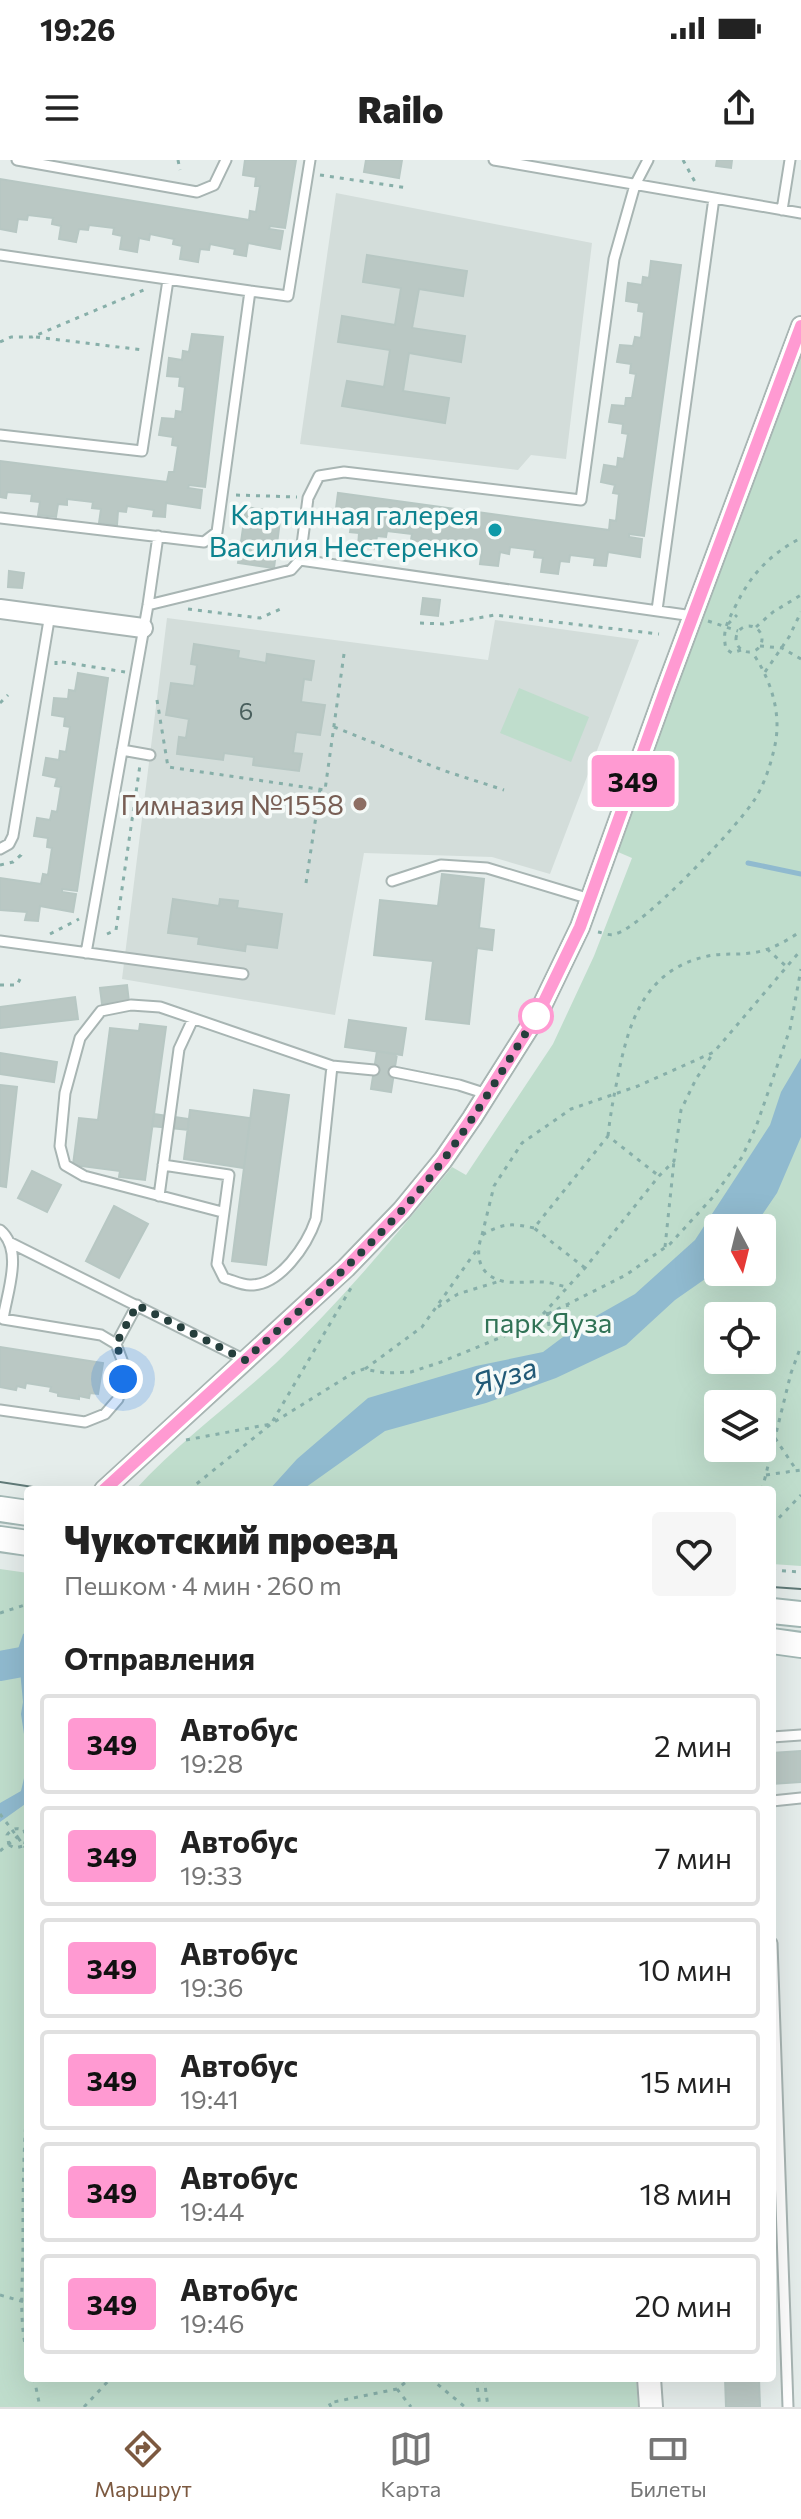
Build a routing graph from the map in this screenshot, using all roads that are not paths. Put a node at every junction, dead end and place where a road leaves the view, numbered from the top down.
1 (17, 160) edge
2 (226, 160) edge
3 (310, 160) edge
4 (494, 160) edge
5 (648, 160) edge
6 (790, 160) edge
7 (33, 161) edge
8 (635, 185) junction
9 (714, 198) junction
10 (782, 210) junction
11 (801, 213) edge
12 (0, 255) edge
13 (168, 280) junction
14 (250, 291) junction
15 (801, 326) edge
16 (0, 435) edge
17 (0, 518) edge
18 (158, 536) junction
19 (300, 560) junction
20 (148, 605) junction
21 (0, 609) edge
22 (657, 610) junction
23 (50, 614) junction
24 (693, 616) junction
25 (143, 628) junction
26 (122, 750) junction
27 (146, 754) road end
28 (0, 849) edge
29 (392, 881) dead end
30 (590, 899) junction
31 (0, 941) edge
32 (86, 953) junction
33 (243, 974) dead end
34 (193, 1019) junction
35 (332, 1066) junction
36 (374, 1070) dead end
37 (394, 1072) dead end
38 (487, 1094) junction
39 (163, 1165) junction
40 (159, 1196) junction
41 (222, 1212) junction
42 (0, 1230) edge
43 (9, 1242) junction
44 (137, 1305) junction
45 (116, 1344) junction
46 (245, 1360) junction
47 (0, 1410) edge
48 (108, 1486) edge
49 (0, 1509) edge
50 (24, 1512) edge
51 (0, 1539) edge
52 (24, 1542) edge
53 (776, 1611) edge
54 (801, 1614) edge
55 (776, 1642) edge
56 (801, 1645) edge
57 (801, 1735) edge
58 (776, 1737) edge
59 (801, 1798) edge
60 (776, 1801) edge
61 (776, 2059) edge
62 (649, 2382) edge
63 (651, 2407) edge
64 (788, 2407) edge

1 - 7 lane
2 - 7 lane
3 - 14 lane
4 - 8 lane
5 - 8 lane
6 - 10 lane
8 - 9 lane
8 - 19 lane
9 - 10 lane
9 - 22 lane
10 - 11 lane
12 - 13 lane
13 - 14 lane
13 - 16 lane
14 - 18 lane
15 - 24 street
17 - 18 lane
18 - 20 lane
19 - 20 lane
19 - 22 lane
20 - 25 lane
21 - 23 street
22 - 24 lane
23 - 25 street
23 - 28 lane
24 - 30 street
25 - 26 lane
26 - 27 lane
26 - 32 lane
29 - 30 lane
30 - 38 street
31 - 32 lane
32 - 33 lane
34 - 35 lane
34 - 39 lane
34 - 40 lane
35 - 36 lane
35 - 41 lane
37 - 38 lane
38 - 46 street
39 - 40 lane
39 - 41 lane
40 - 41 lane
42 - 43 lane
43 - 44 lane
43 - 45 lane
44 - 45 lane
44 - 46 lane
45 - 47 lane
46 - 48 street
49 - 50 main road
51 - 52 main road
53 - 54 main road
55 - 56 main road
57 - 58 lane
59 - 60 lane
61 - 64 lane
62 - 63 street

